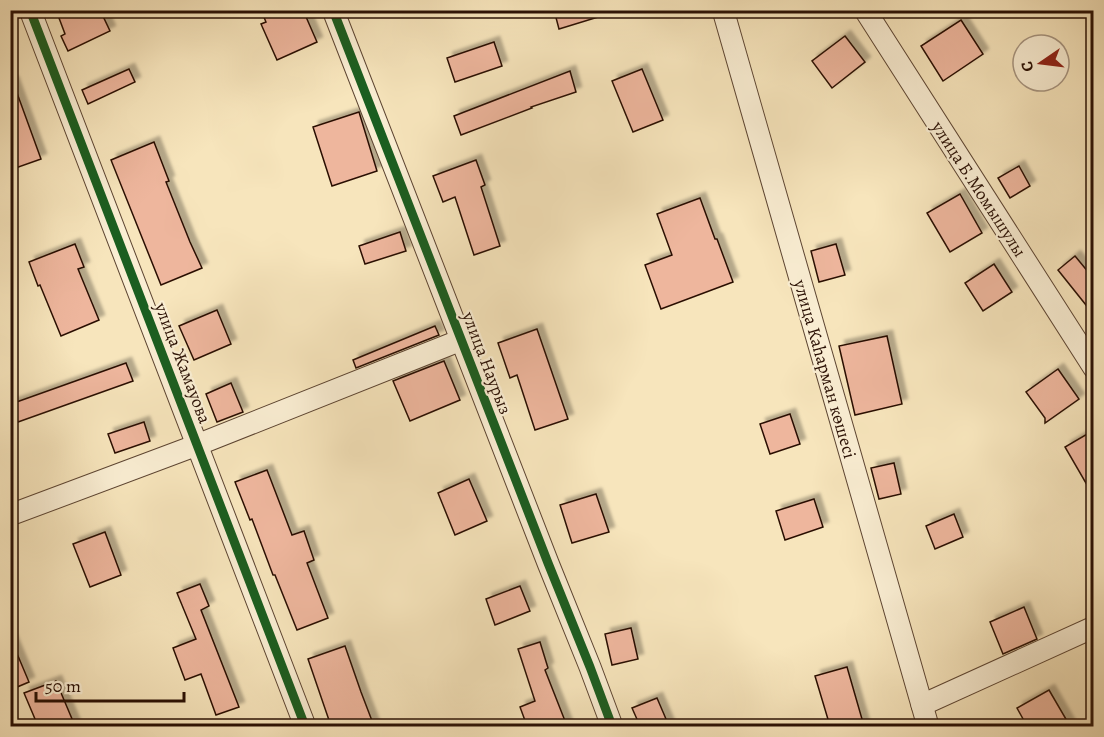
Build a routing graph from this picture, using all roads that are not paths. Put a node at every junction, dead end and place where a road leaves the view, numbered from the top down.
1 (30, 10) edge
2 (333, 10) edge
3 (723, 10) edge
4 (865, 10) edge
5 (461, 340) junction
6 (1094, 368) edge
7 (197, 445) junction
8 (10, 515) edge
9 (1094, 627) edge
10 (922, 705) junction
11 (305, 726) edge
12 (612, 726) edge
13 (928, 726) edge

1 - 7 street, улица Жамауова
2 - 5 street, улица Наурыз
3 - 10 street, улица Каһарман көшесі
4 - 6 street, улица Б.Момышулы
5 - 7 street
5 - 12 street, улица Наурыз
7 - 8 street
7 - 11 street, улица Жамауова
9 - 10 street
10 - 13 street, улица Каһарман көшесі

